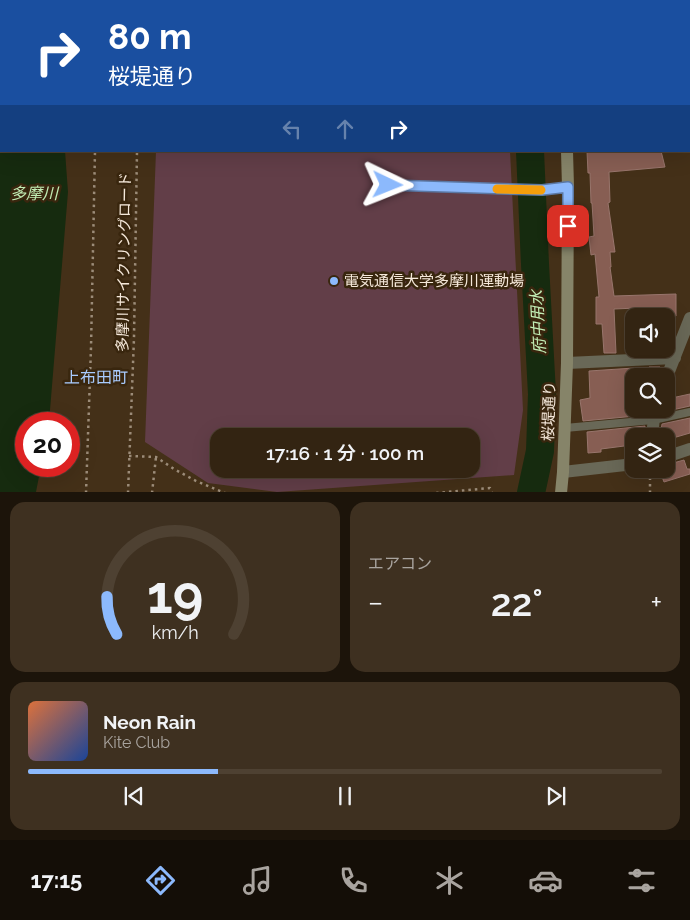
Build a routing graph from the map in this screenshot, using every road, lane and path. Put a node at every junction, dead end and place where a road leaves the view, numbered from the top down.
1 (95, 152) edge
2 (137, 152) edge
3 (567, 152) edge
4 (388, 185) dead end
5 (568, 187) junction
6 (690, 318) edge
7 (675, 358) junction
8 (568, 363) junction
9 (671, 368) edge
10 (690, 412) edge
11 (675, 413) edge
12 (629, 418) edge
13 (565, 428) junction
14 (690, 449) edge
15 (675, 454) edge
16 (129, 456) junction
17 (156, 457) junction
18 (625, 465) edge
19 (563, 472) junction
20 (650, 478) edge
21 (86, 492) edge
22 (128, 492) edge
23 (152, 492) edge
24 (225, 492) edge
25 (436, 492) edge
26 (492, 492) edge
27 (561, 492) edge
28 (650, 492) edge

1 - 21 path
2 - 16 path, 多摩川サイクリングロード
3 - 5 street, 桜堤通り
4 - 5 lane
5 - 8 street, 桜堤通り
6 - 7 street
7 - 8 street
7 - 9 street
8 - 13 street, 桜堤通り
10 - 11 lane
12 - 13 lane
13 - 19 street, 桜堤通り
14 - 15 street
16 - 17 path
16 - 22 path, 多摩川サイクリングロード
17 - 23 path
17 - 24 path
18 - 19 street
19 - 27 street, 桜堤通り
20 - 28 path
25 - 26 path

